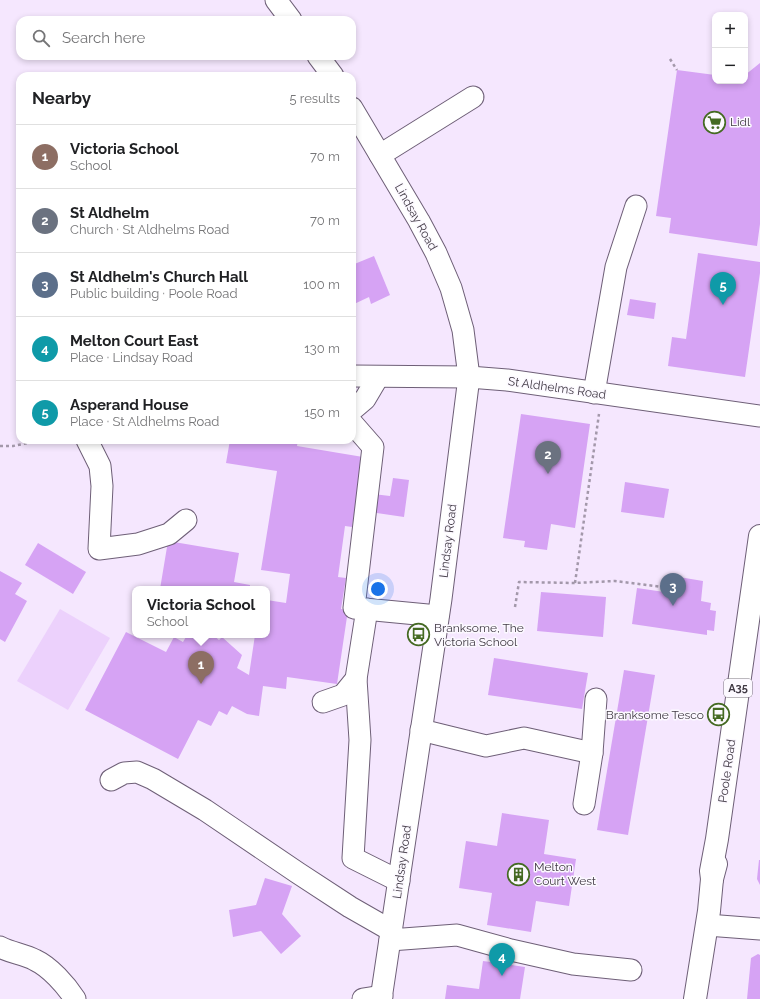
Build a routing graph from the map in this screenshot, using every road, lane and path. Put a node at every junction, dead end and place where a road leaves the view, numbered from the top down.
1 (276, 0) edge
2 (288, 16) edge
3 (670, 59) dead end
4 (321, 60) edge
5 (676, 70) dead end
6 (330, 72) edge
7 (473, 97) dead end
8 (356, 115) edge
9 (380, 155) junction
10 (636, 206) dead end
11 (356, 376) edge
12 (378, 377) junction
13 (469, 377) junction
14 (598, 393) junction
15 (356, 406) edge
16 (760, 416) edge
17 (356, 428) edge
18 (23, 444) edge
19 (89, 444) edge
20 (0, 446) edge
21 (186, 520) dead end
22 (760, 536) edge
23 (575, 583) junction
24 (671, 588) dead end
25 (515, 607) dead end
26 (367, 609) junction
27 (438, 616) junction
28 (356, 679) junction
29 (596, 698) dead end
30 (323, 702) dead end
31 (421, 730) junction
32 (592, 753) junction
33 (111, 780) dead end
34 (584, 804) dead end
35 (399, 881) junction
36 (708, 918) junction
37 (760, 924) edge
38 (760, 929) edge
39 (391, 936) junction
40 (0, 947) edge
41 (631, 970) dead end
42 (376, 998) edge
43 (75, 999) edge
44 (695, 999) edge

1 - 2 street
3 - 5 path
4 - 6 street
7 - 9 street
8 - 9 street, Lindsay Road
9 - 13 street, Lindsay Road
10 - 14 street
11 - 12 street, St Aldhelms Road
12 - 13 street, St Aldhelms Road
12 - 15 street
13 - 14 street, St Aldhelms Road
13 - 27 street, Lindsay Road
14 - 16 street, St Aldhelms Road
14 - 23 path
17 - 26 street
18 - 20 path
19 - 21 street
22 - 36 highway, Poole Road / A35
23 - 24 path
23 - 25 path
26 - 27 street
26 - 28 street
27 - 31 street, Lindsay Road
28 - 30 street
28 - 35 street
29 - 32 street
31 - 32 street
31 - 35 street, Lindsay Road
32 - 34 street
33 - 39 street
35 - 39 street, Lindsay Road
36 - 37 street
36 - 38 street
36 - 44 highway, Poole Road / A35
39 - 41 street
39 - 42 street, Lindsay Road
40 - 43 street

